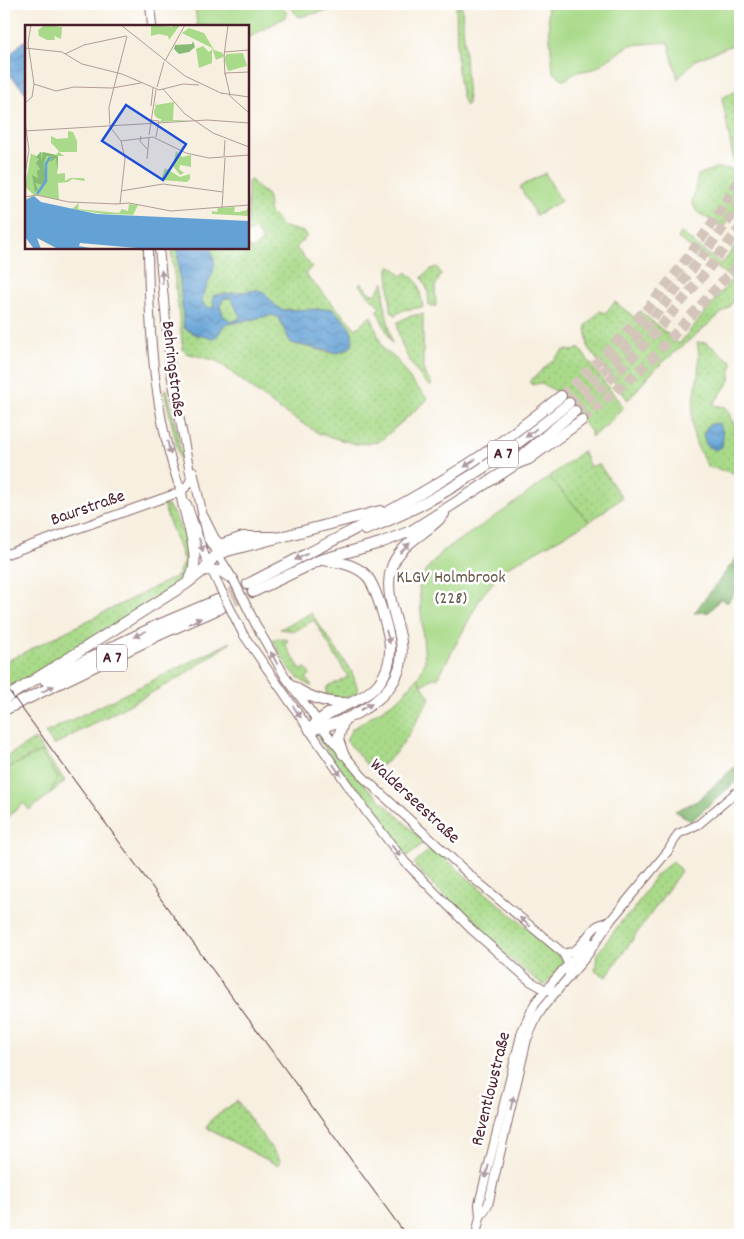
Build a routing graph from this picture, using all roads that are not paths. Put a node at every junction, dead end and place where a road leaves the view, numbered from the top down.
1 (150, 4) edge
2 (152, 25) edge
3 (148, 249) edge
4 (159, 249) edge
5 (560, 396) tunnel mouth
6 (582, 420) tunnel mouth
7 (184, 445) junction
8 (518, 463) junction
9 (181, 492) junction
10 (393, 507) junction
11 (448, 509) junction
12 (203, 517) junction
13 (344, 536) junction
14 (278, 537) junction
15 (4, 555) edge
16 (218, 555) junction
17 (320, 560) junction
18 (208, 568) junction
19 (233, 579) junction
20 (186, 584) junction
21 (257, 627) joint
22 (243, 634) joint
23 (294, 687) junction
24 (4, 700) edge
25 (349, 704) junction
26 (4, 710) edge
27 (344, 719) junction
28 (320, 723) junction
29 (310, 730) junction
30 (344, 754) junction
31 (740, 789) edge
32 (611, 920) junction
33 (599, 936) junction
34 (563, 953) junction
35 (569, 965) junction
36 (569, 977) junction
37 (530, 981) junction
38 (546, 990) junction
39 (557, 991) junction
40 (535, 1003) junction
41 (480, 1217) junction
42 (476, 1235) edge

1 - 2 main road
3 -> 9 main road, Behringstraße
7 -> 4 main road, Behringstraße
5 -> 10 highway, A 7
6 - 8 highway, A 7
7 - 9 main road, Behringstraße
7 - 12 main road, Behringstraße
8 - 11 highway, A 7
8 -> 13 highway, A 7
9 - 15 main road, Baurstraße
9 -> 18 main road, Behringstraße
9 - 20 highway
10 - 13 highway, A 7
10 - 14 highway
11 - 17 highway, A 7
27 -> 11 highway
12 - 14 highway
12 - 16 main road, Behringstraße
13 -> 17 highway, A 7
14 - 16 highway
16 - 18 highway
16 - 19 main road, Behringstraße
17 -> 25 highway
18 - 19 highway
18 - 20 highway
18 - 22 main road, Behringstraße, bridge
19 - 21 main road, Behringstraße, bridge
20 - 24 highway
23 -> 21 main road, Walderseestraße
22 -> 29 main road, Walderseestraße
23 - 25 highway
23 - 28 main road, Walderseestraße
26 -> 24 highway, A 7
25 - 28 highway
27 - 28 highway
27 - 30 highway
28 - 29 highway
28 - 30 main road, Walderseestraße
29 -> 37 main road, Walderseestraße
34 -> 30 main road, Walderseestraße
31 - 32 main road, Reventlowstraße
32 - 33 main road, Reventlowstraße
32 - 34 main road
33 - 35 main road, Reventlowstraße
33 - 36 main road, Reventlowstraße
34 - 35 main road, Walderseestraße
35 - 36 main road, Walderseestraße
35 - 38 main road, Reventlowstraße
36 - 39 main road, Reventlowstraße
37 - 38 main road, Walderseestraße
37 - 40 main road
38 - 39 main road, Walderseestraße
38 - 40 main road, Reventlowstraße
41 -> 39 main road, Reventlowstraße
40 -> 41 main road, Reventlowstraße
41 - 42 main road, Reventlowstraße

